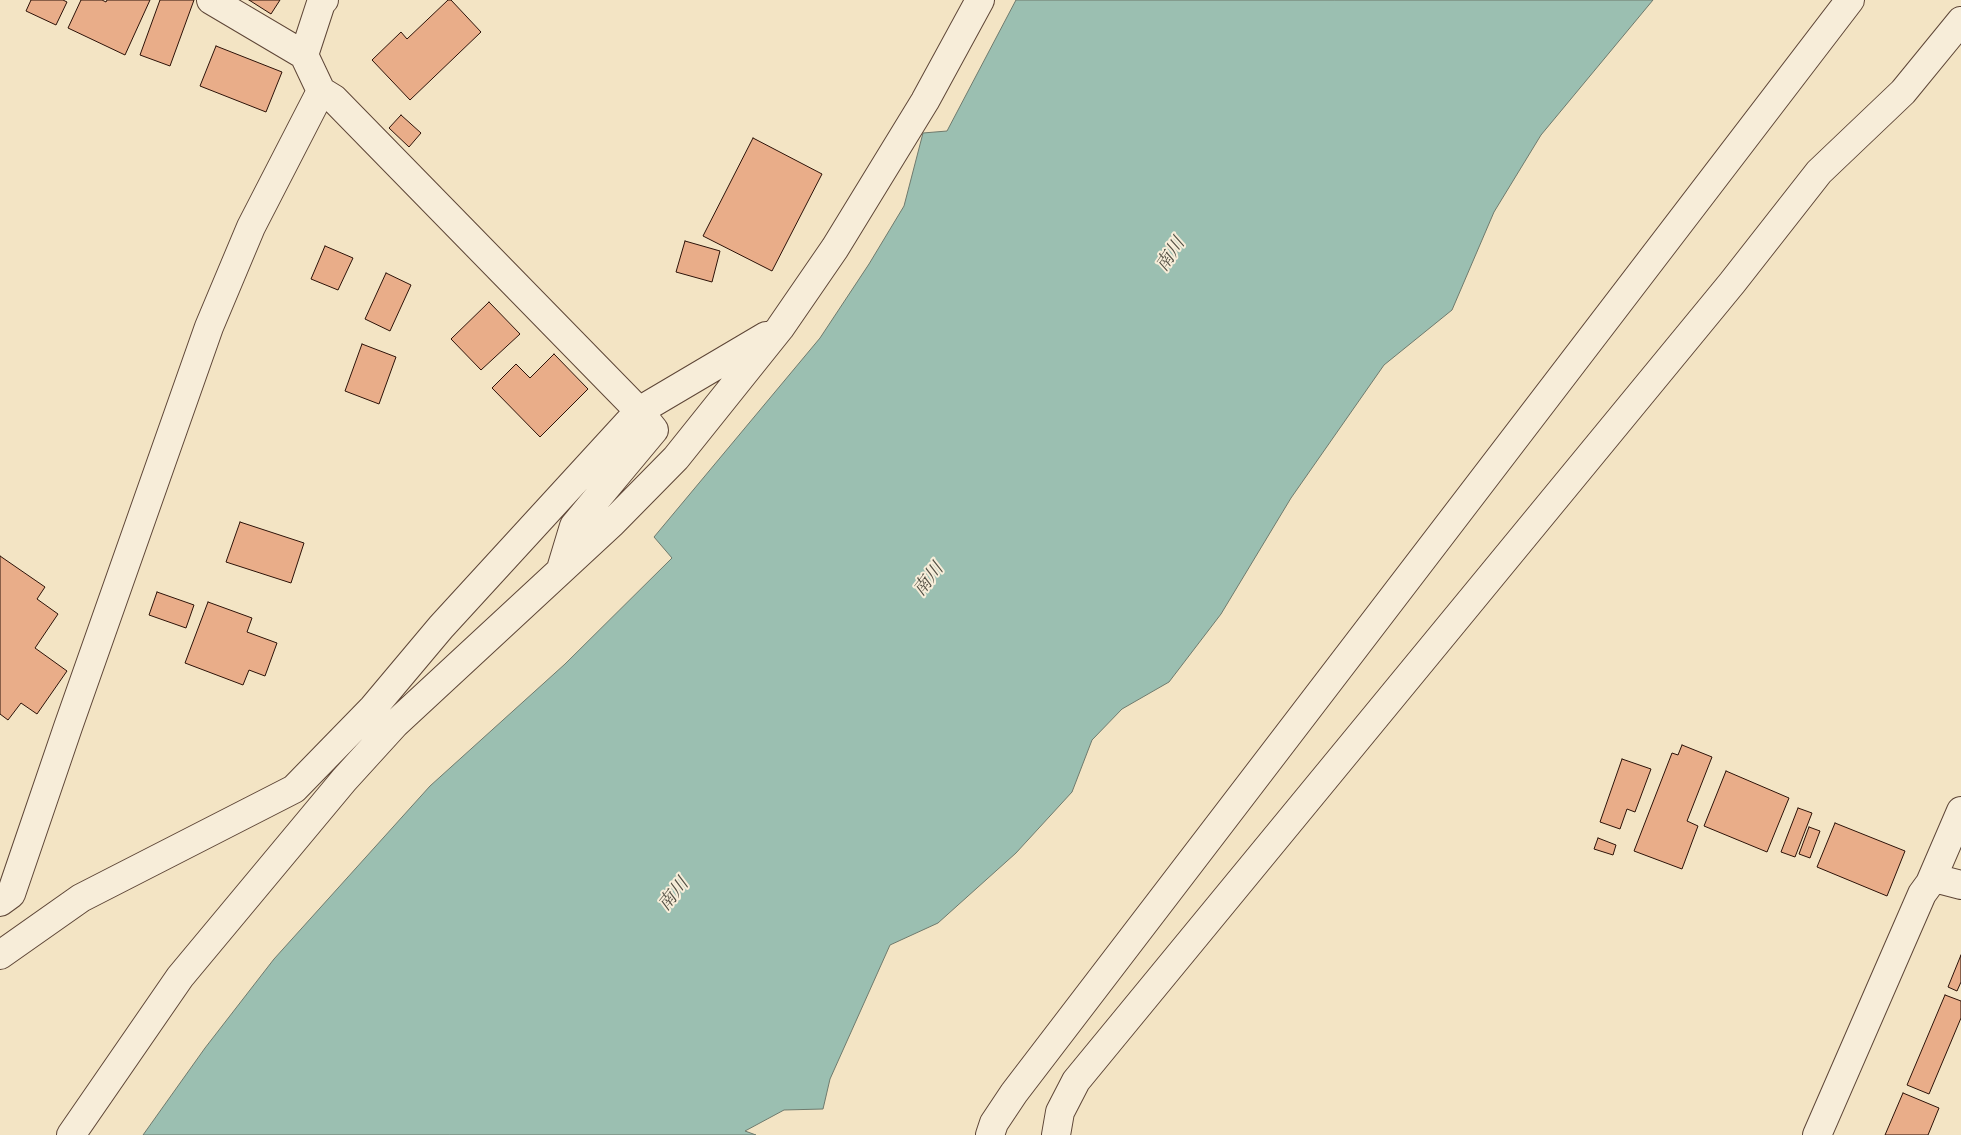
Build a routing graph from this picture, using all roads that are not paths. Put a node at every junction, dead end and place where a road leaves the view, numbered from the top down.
1 (210, 0) edge
2 (324, 0) edge
3 (980, 0) edge
4 (1850, 0) edge
5 (1961, 20) edge
6 (304, 55) junction
7 (321, 91) junction
8 (780, 328) junction
9 (639, 411) junction
10 (560, 572) junction
11 (1961, 811) edge
12 (1930, 883) junction
13 (1961, 885) edge
14 (0, 902) edge
15 (0, 955) edge
16 (71, 1135) edge
17 (990, 1135) edge
18 (1056, 1135) edge
19 (1817, 1135) edge

1 - 6 street
2 - 6 street
3 - 8 street
4 - 17 street
5 - 18 street
6 - 7 street
7 - 9 street
7 - 14 street
8 - 9 street
8 - 10 street
9 - 10 street
9 - 15 street
10 - 16 street
11 - 12 street
12 - 13 street
12 - 19 street

